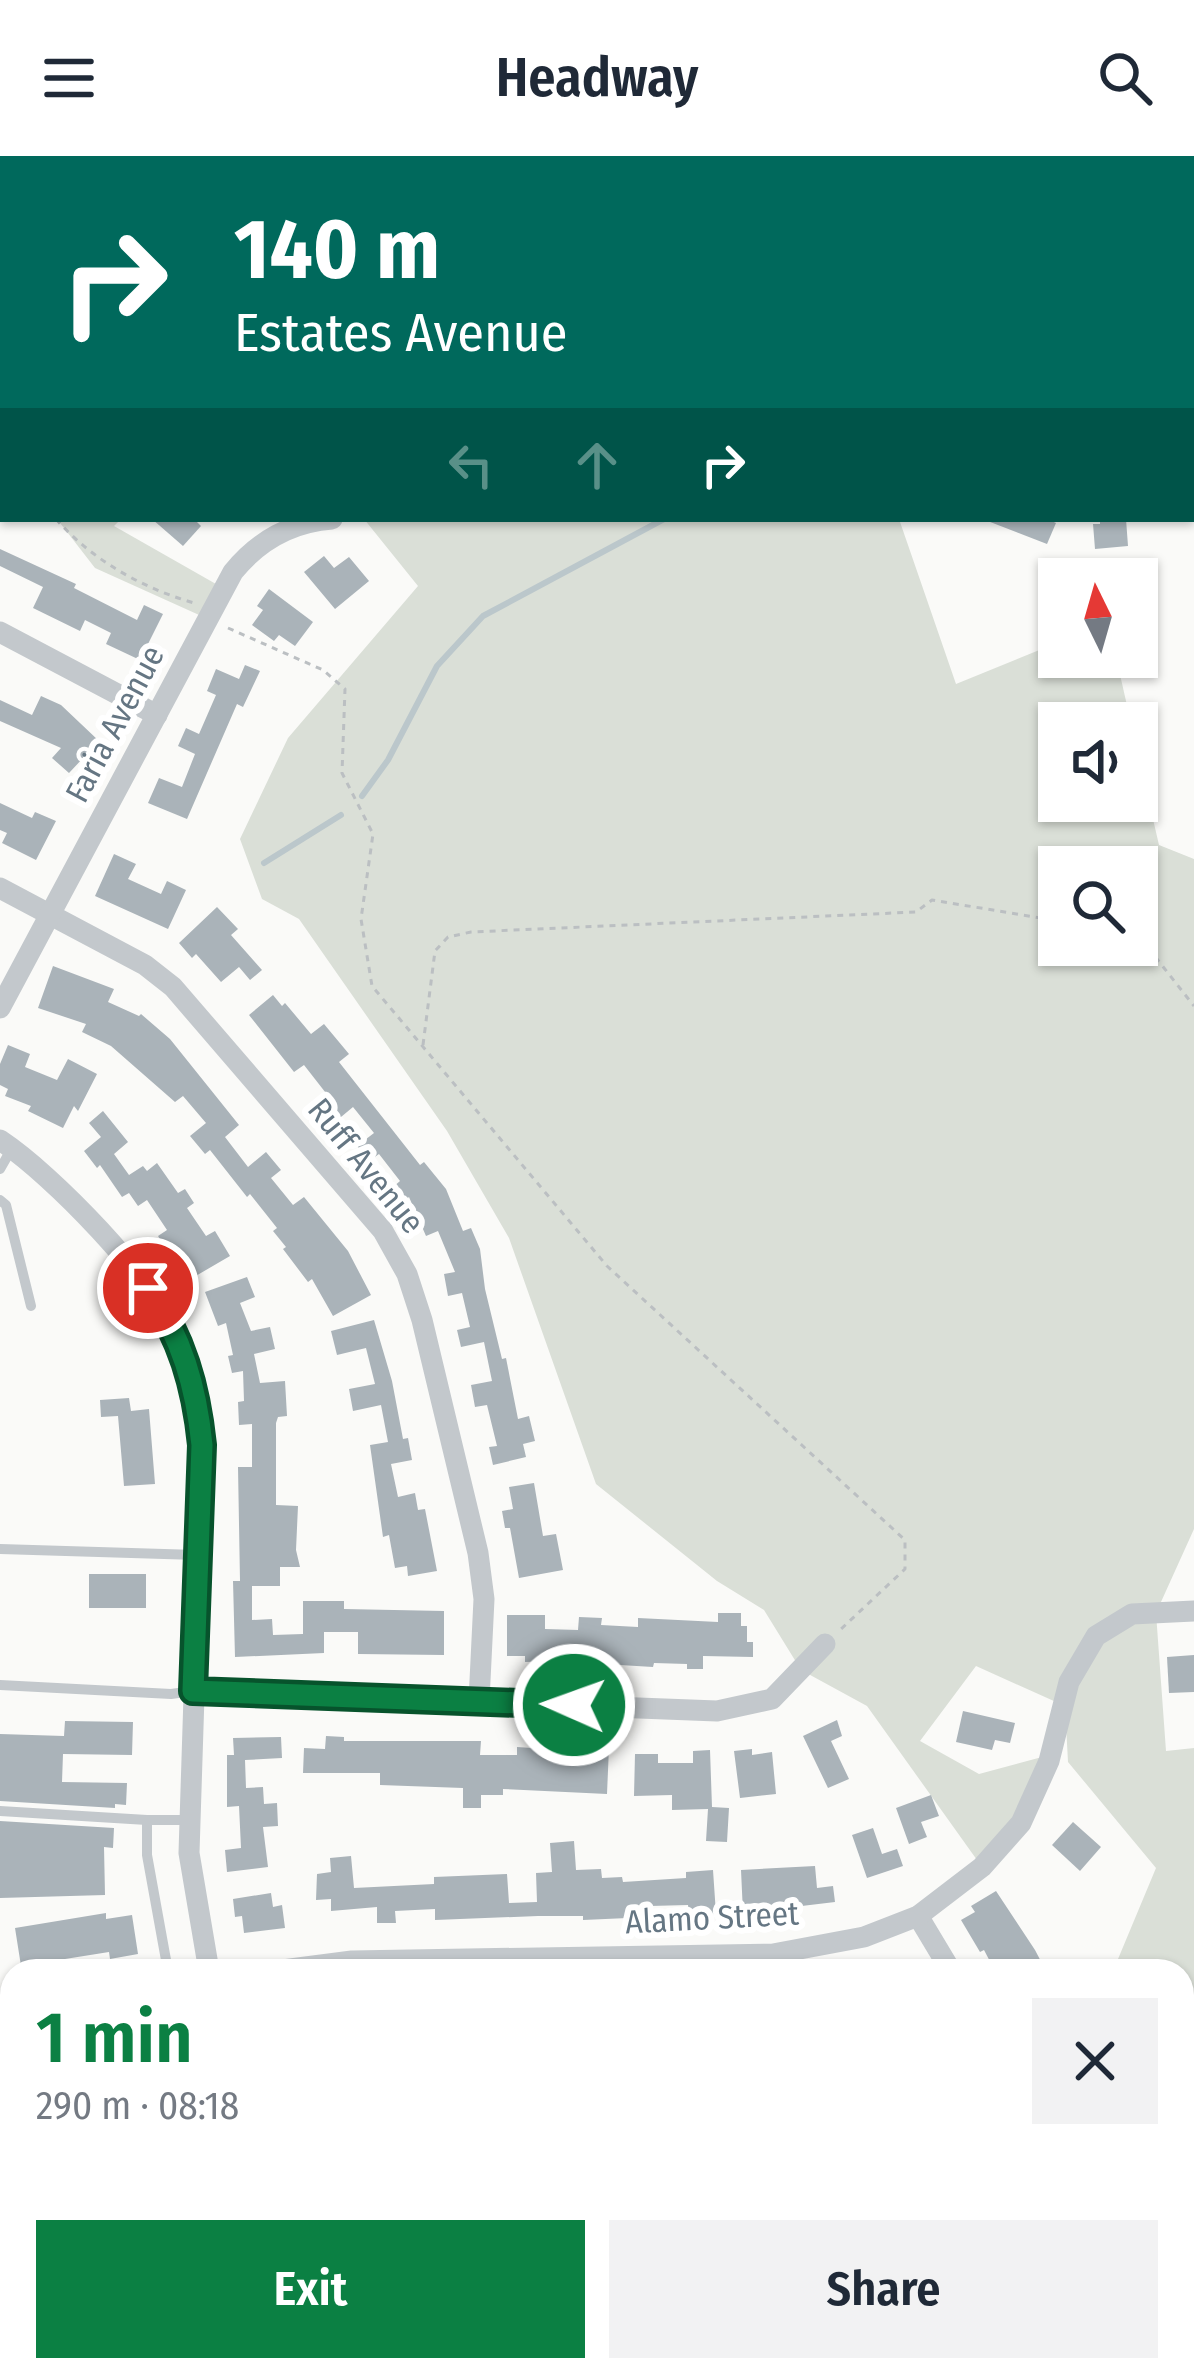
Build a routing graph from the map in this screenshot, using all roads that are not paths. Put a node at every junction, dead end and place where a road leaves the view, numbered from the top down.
1 (305, 522) edge
2 (0, 632) edge
3 (157, 715) junction
4 (0, 889) edge
5 (50, 916) junction
6 (0, 1008) edge
7 (6, 1144) edge
8 (0, 1169) edge
9 (0, 1200) edge
10 (31, 1306) dead end
11 (0, 1549) edge
12 (197, 1555) junction
13 (1194, 1611) edge
14 (825, 1643) road end
15 (0, 1685) edge
16 (193, 1691) junction
17 (479, 1701) junction
18 (0, 1811) edge
19 (147, 1820) junction
20 (190, 1820) junction
21 (918, 1916) junction
22 (166, 1959) edge
23 (207, 1959) edge
24 (472, 1959) edge
25 (943, 1959) edge

1 - 3 street, Faria Avenue
2 - 3 street
3 - 5 street, Faria Avenue
4 - 5 street, Ruff Avenue
5 - 6 street, Faria Avenue
5 - 17 street, Ruff Avenue
7 - 8 lane
7 - 12 street
9 - 10 lane
11 - 12 lane
12 - 16 street
13 - 21 street, Alamo Street
14 - 17 street
15 - 16 lane
16 - 17 street
16 - 20 street
18 - 19 lane
19 - 20 lane
19 - 22 lane
20 - 23 street
21 - 24 street, Alamo Street
21 - 25 street

